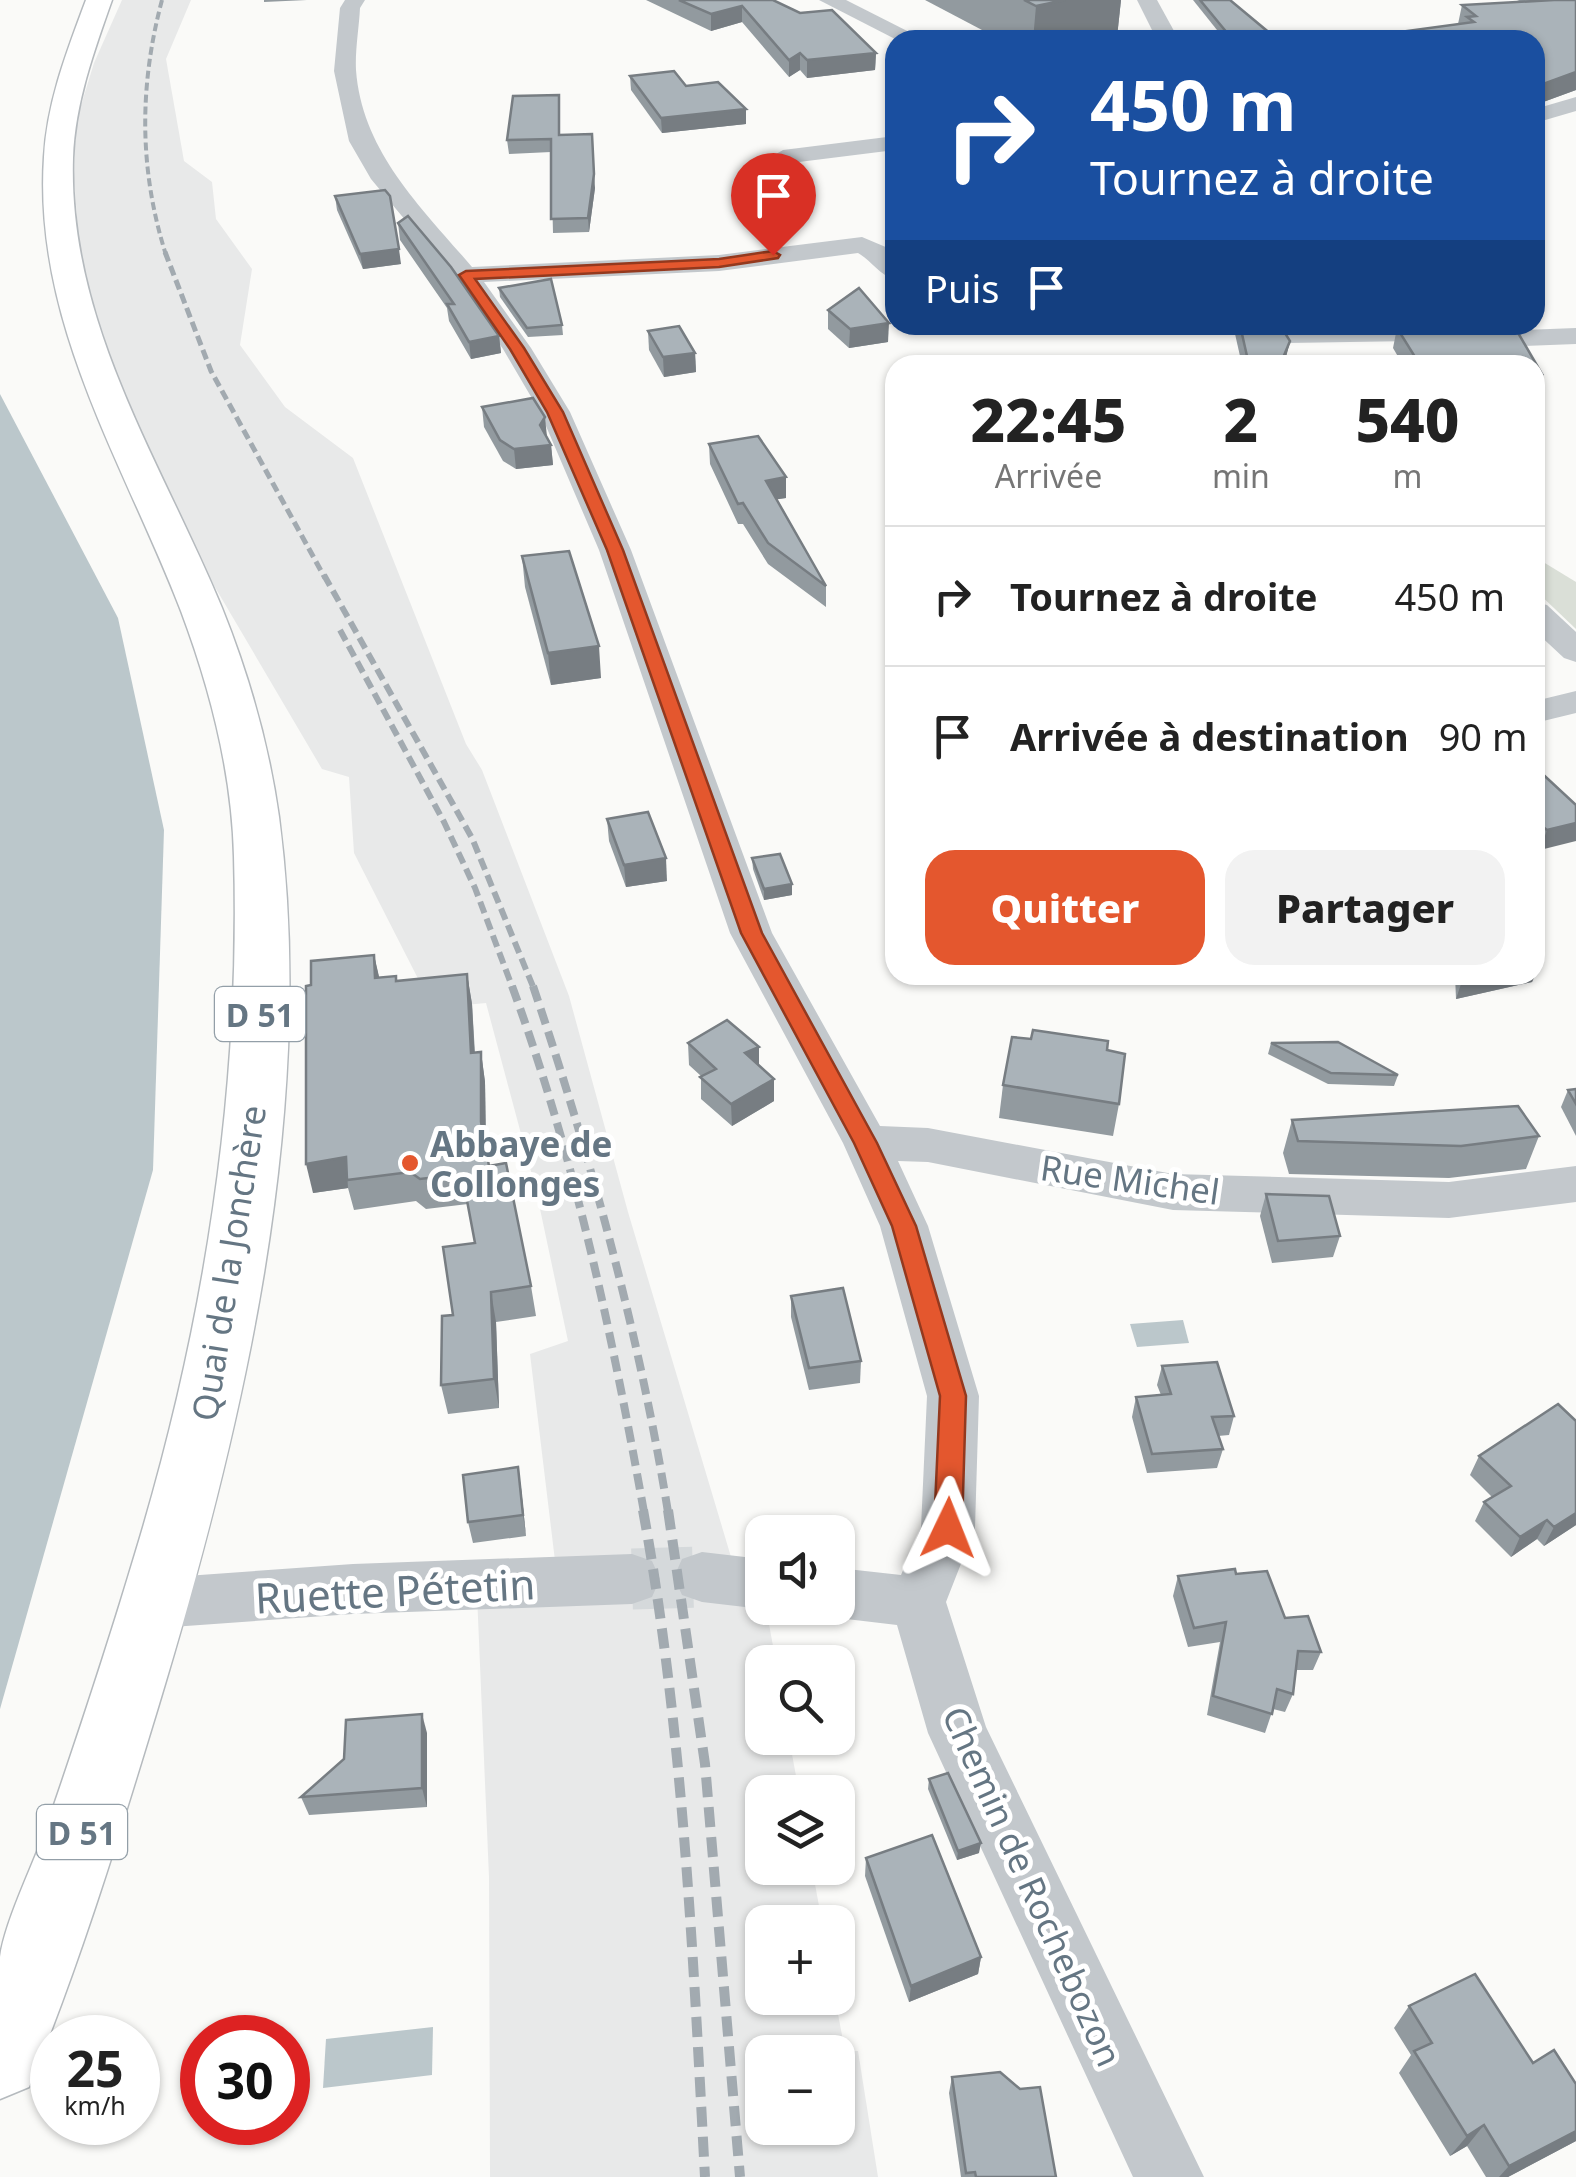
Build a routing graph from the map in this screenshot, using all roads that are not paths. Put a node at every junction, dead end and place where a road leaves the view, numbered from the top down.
1 (99, 0) edge
2 (354, 0) edge
3 (829, 0) edge
4 (1146, 0) edge
5 (893, 30) edge
6 (1162, 30) edge
7 (1556, 110) edge
8 (1576, 129) edge
9 (885, 144) edge
10 (783, 156) dead end
11 (885, 261) edge
12 (466, 275) junction
13 (1421, 335) edge
14 (1576, 336) edge
15 (1545, 622) edge
16 (1576, 651) edge
17 (1576, 702) edge
18 (1545, 710) edge
19 (866, 1143) junction
20 (1576, 1184) edge
21 (702, 1576) tunnel mouth
22 (632, 1580) tunnel mouth
23 (745, 1582) edge
24 (855, 1594) edge
25 (918, 1602) junction
26 (158, 1603) junction
27 (0, 2058) edge
28 (1169, 2177) edge

1 - 26 main road, Quai de la Jonchère / D 51
2 - 12 street
3 - 5 street
4 - 6 street
7 - 8 street
9 - 10 street
11 - 12 street
12 - 19 street
13 - 14 street
15 - 16 street
17 - 18 street
19 - 20 street, Rue Michel
19 - 25 street
21 - 23 street
22 - 26 street, Ruette Pétetin
24 - 25 street
25 - 28 street, Chemin de Rochebozon
26 - 27 main road, Quai de la Jonchère / D 51

